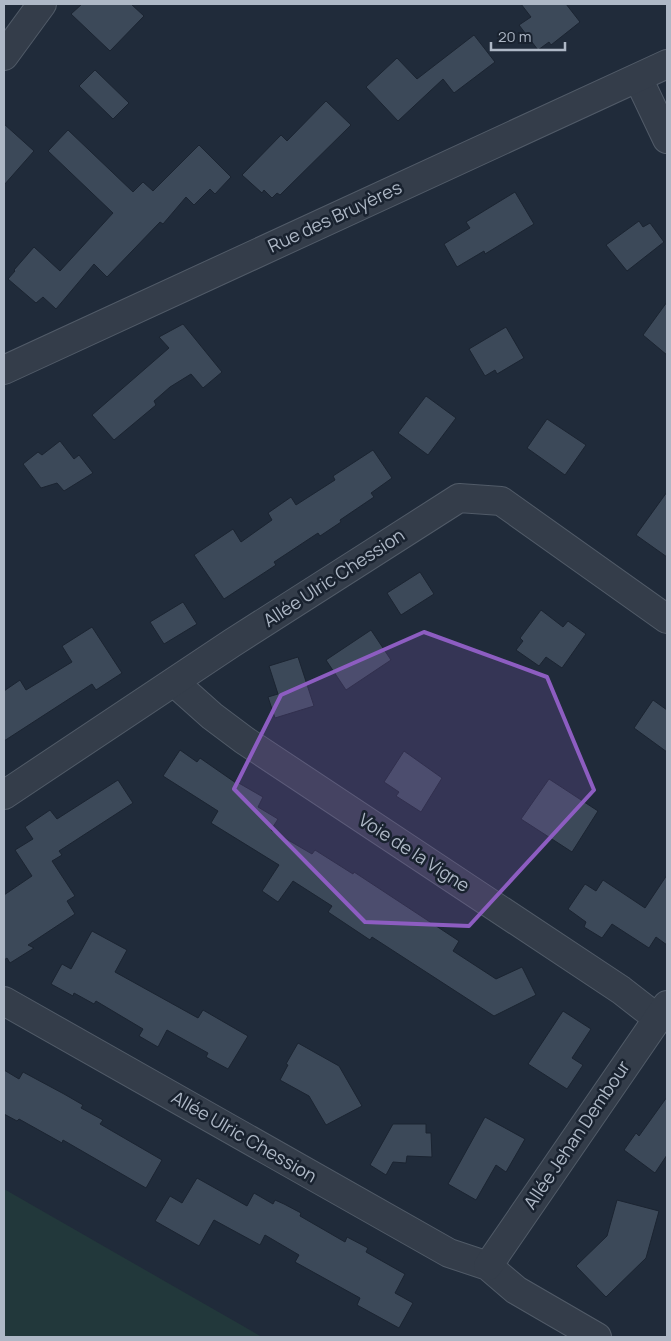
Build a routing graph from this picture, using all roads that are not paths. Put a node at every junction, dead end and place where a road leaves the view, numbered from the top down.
1 (42, 4) edge
2 (4, 56) edge
3 (667, 64) edge
4 (638, 78) junction
5 (667, 139) edge
6 (4, 370) edge
7 (667, 619) edge
8 (175, 683) junction
9 (4, 795) edge
10 (4, 1001) edge
11 (662, 1012) edge
12 (488, 1266) junction
13 (597, 1337) edge

1 - 2 street
3 - 4 street, Rue des Bruyères
4 - 5 street
4 - 6 street, Rue des Bruyères
7 - 8 street, Allée Ulric Chession
8 - 9 street, Allée Ulric Chession
8 - 11 street, Voie de la Vigne
10 - 12 street, Allée Ulric Chession
11 - 12 street, Allée Jehan Dembour
12 - 13 street

